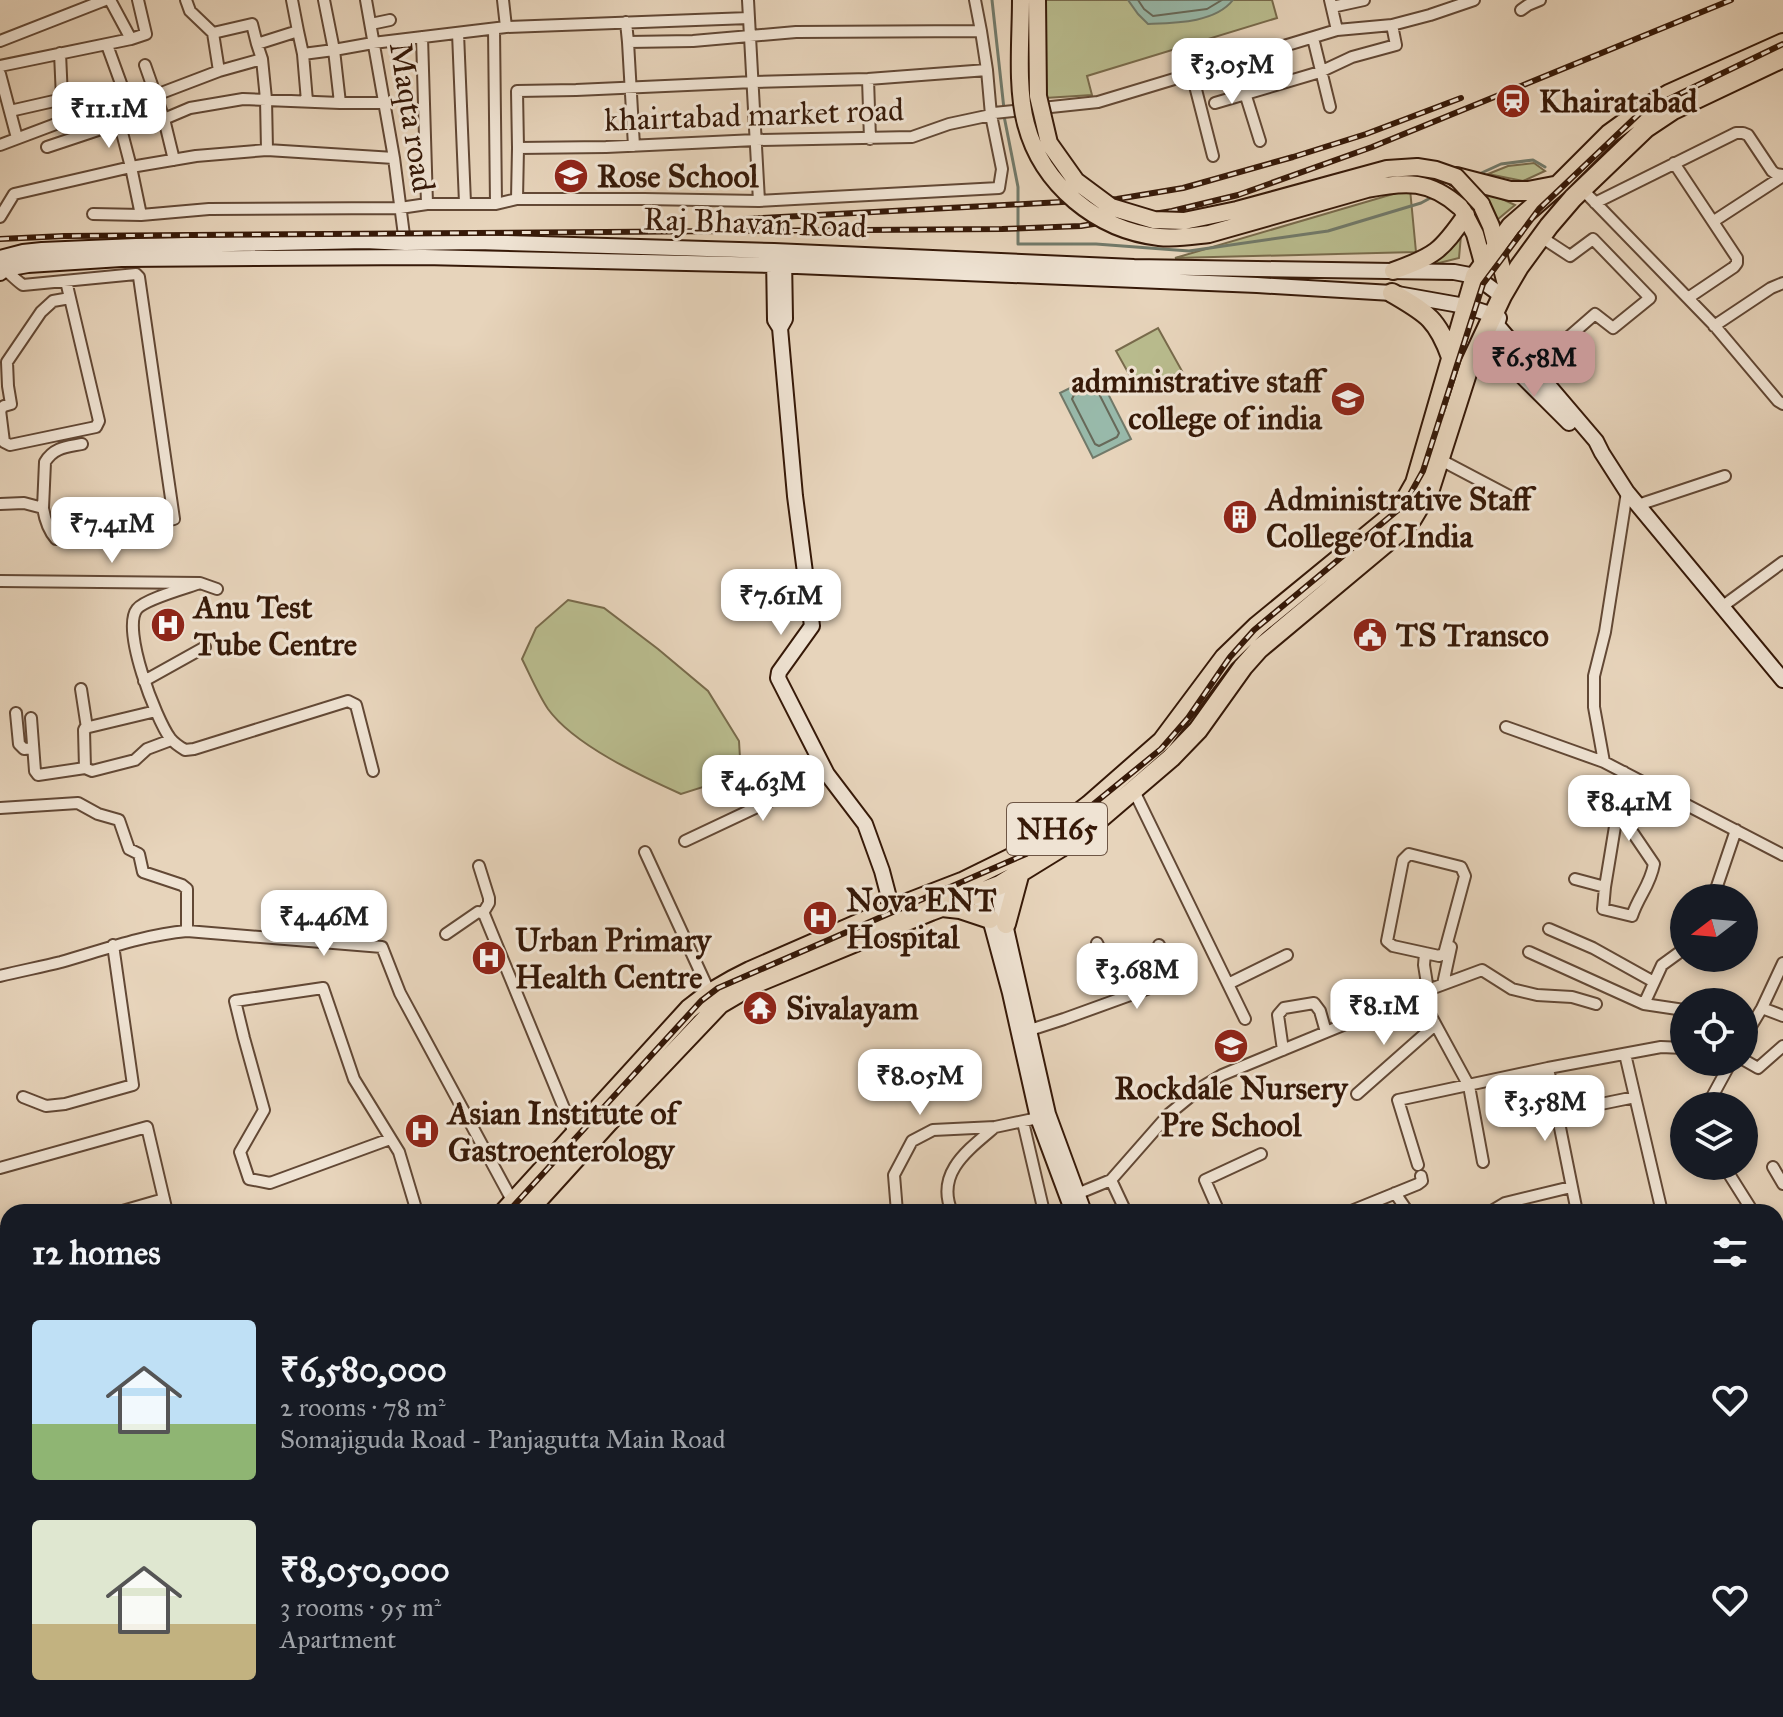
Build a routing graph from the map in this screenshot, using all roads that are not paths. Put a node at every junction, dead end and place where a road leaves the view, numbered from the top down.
1 (107, 0) edge
2 (138, 0) edge
3 (186, 0) edge
4 (292, 0) edge
5 (324, 0) edge
6 (366, 0) edge
7 (503, 0) edge
8 (748, 0) edge
9 (975, 0) edge
10 (1021, 0) edge
11 (1037, 0) edge
12 (1364, 0) edge
13 (1474, 0) edge
14 (1540, 0) edge
15 (1331, 4) edge
16 (1521, 10) dead end
17 (749, 18) junction
18 (390, 20) dead end
19 (626, 22) junction
20 (371, 24) junction
21 (1392, 25) junction
22 (506, 27) junction
23 (494, 29) junction
24 (1337, 30) junction
25 (298, 31) junction
26 (981, 31) junction
27 (213, 33) junction
28 (458, 33) junction
29 (750, 35) junction
30 (422, 37) junction
31 (1313, 38) junction
32 (131, 39) junction
33 (0, 41) edge
34 (628, 42) junction
35 (373, 43) junction
36 (1783, 43) edge
37 (257, 44) junction
38 (107, 45) junction
39 (334, 50) junction
40 (60, 53) junction
41 (303, 54) junction
42 (1783, 58) edge
43 (262, 59) junction
44 (1235, 61) junction
45 (145, 65) dead end
46 (0, 66) edge
47 (987, 70) junction
48 (219, 71) junction
49 (1320, 72) junction
50 (0, 74) edge
51 (1192, 74) junction
52 (868, 79) junction
53 (754, 82) junction
54 (630, 88) junction
55 (123, 89) dead end
56 (1246, 94) junction
57 (156, 95) junction
58 (76, 96) dead end
59 (62, 98) junction
60 (266, 99) junction
61 (307, 101) junction
62 (340, 103) junction
63 (383, 103) junction
64 (1215, 103) dead end
65 (1330, 107) dead end
66 (10, 111) junction
67 (993, 114) junction
68 (164, 119) junction
69 (120, 125) junction
70 (92, 132) junction
71 (17, 138) junction
72 (870, 139) junction
73 (756, 140) junction
74 (1260, 141) dead end
75 (0, 145) edge
76 (634, 146) junction
77 (47, 147) dead end
78 (518, 148) junction
79 (267, 150) junction
80 (1213, 156) dead end
81 (394, 158) junction
82 (174, 160) junction
83 (1674, 163) junction
84 (131, 167) junction
85 (1783, 176) edge
86 (1456, 177) junction
87 (1557, 186) junction
88 (1588, 196) junction
89 (517, 199) junction
90 (759, 201) junction
91 (465, 203) junction
92 (427, 204) junction
93 (496, 204) junction
94 (400, 208) junction
95 (1463, 211) junction
96 (93, 214) dead end
97 (141, 215) junction
98 (0, 217) edge
99 (1714, 221) junction
100 (1538, 242) junction
101 (405, 243) junction
102 (1496, 246) junction
103 (779, 258) junction
104 (1, 267) edge
105 (1479, 270) junction
106 (1393, 271) junction
107 (66, 281) junction
108 (1783, 283) edge
109 (1504, 292) junction
110 (1392, 293) junction
111 (70, 298) junction
112 (1688, 298) junction
113 (1465, 306) junction
114 (1495, 320) junction
115 (1714, 326) junction
116 (1451, 357) junction
117 (1477, 364) junction
118 (1533, 368) junction
119 (1783, 404) edge
120 (0, 410) edge
121 (82, 444) dead end
122 (1602, 453) junction
123 (1439, 459) junction
124 (1725, 476) dead end
125 (1627, 492) junction
126 (1513, 498) dead end
127 (0, 504) edge
128 (1638, 505) junction
129 (43, 508) junction
130 (1783, 562) edge
131 (0, 581) edge
132 (200, 583) junction
133 (217, 589) dead end
134 (1723, 606) junction
135 (205, 647) dead end
136 (1783, 680) edge
137 (144, 681) junction
138 (81, 689) dead end
139 (156, 711) junction
140 (16, 713) dead end
141 (31, 718) dead end
142 (1506, 727) dead end
143 (87, 728) junction
144 (171, 740) junction
145 (33, 748) junction
146 (1148, 754) junction
147 (1604, 762) junction
148 (1165, 765) junction
149 (85, 768) junction
150 (373, 771) dead end
151 (1624, 772) junction
152 (827, 774) junction
153 (1134, 791) junction
154 (0, 808) edge
155 (1618, 811) junction
156 (1736, 830) junction
157 (685, 841) dead end
158 (645, 852) dead end
159 (1783, 855) edge
160 (479, 866) dead end
161 (1020, 872) junction
162 (1575, 879) dead end
163 (1718, 884) edge
164 (1605, 887) junction
165 (992, 905) junction
166 (940, 907) junction
167 (892, 909) junction
168 (483, 913) junction
169 (1459, 914) dead end
170 (1549, 929) dead end
171 (187, 931) junction
172 (446, 934) dead end
173 (1097, 943) dead end
174 (113, 945) junction
175 (1159, 945) dead end
176 (1529, 952) dead end
177 (1425, 953) junction
178 (1287, 955) dead end
179 (1670, 959) edge
180 (1783, 963) edge
181 (0, 976) edge
182 (1654, 982) junction
183 (1228, 984) junction
184 (1443, 984) junction
185 (1423, 992) junction
186 (710, 993) junction
187 (1123, 997) junction
188 (1596, 1004) dead end
189 (1644, 1004) junction
190 (1670, 1008) edge
191 (1762, 1008) junction
192 (1758, 1014) edge
193 (1783, 1016) edge
194 (1245, 1019) dead end
195 (1435, 1025) junction
196 (1030, 1030) junction
197 (1326, 1032) junction
198 (670, 1044) junction
199 (1783, 1046) edge
200 (1670, 1047) edge
201 (1283, 1050) junction
202 (1625, 1054) junction
203 (1548, 1068) junction
204 (1758, 1068) edge
205 (1469, 1086) junction
206 (1357, 1094) dead end
207 (23, 1097) dead end
208 (1635, 1097) junction
209 (1557, 1113) junction
210 (1030, 1120) junction
211 (995, 1127) junction
212 (575, 1135) junction
213 (390, 1139) junction
214 (1261, 1154) dead end
215 (1483, 1162) dead end
216 (1773, 1167) dead end
217 (0, 1168) edge
218 (1111, 1180) junction
219 (1733, 1180) edge
220 (1783, 1184) edge
221 (1571, 1187) junction
222 (1395, 1193) junction
223 (1077, 1194) junction
224 (164, 1199) junction
225 (147, 1204) edge
226 (165, 1204) edge
227 (415, 1204) edge
228 (512, 1204) edge
229 (519, 1204) edge
230 (520, 1204) edge
231 (896, 1204) edge
232 (949, 1204) edge
233 (1043, 1204) edge
234 (1069, 1204) edge
235 (1081, 1204) edge
236 (1122, 1204) edge
237 (1216, 1204) edge
238 (1368, 1204) edge
239 (1403, 1204) edge
240 (1503, 1204) edge
241 (1575, 1204) edge
242 (1660, 1204) edge
243 (1748, 1204) edge

1 - 32 street
1 - 33 street
2 - 32 street
3 - 27 street
4 - 25 street
5 - 39 street
6 - 20 street, Maqta road
7 - 22 street
8 - 17 street
9 - 26 street
10 - 95 main road, bridge
11 - 86 main road, bridge
12 - 15 street
13 - 21 street, khairtabad market road
14 - 16 street
15 - 24 street
17 - 19 street
17 - 29 street
18 - 20 street
19 - 22 street
19 - 34 street
20 - 35 street, Maqta road
21 - 24 street, khairtabad market road
21 - 49 street
22 - 23 street
23 - 28 street
23 - 93 street
24 - 31 street, khairtabad market road
25 - 37 street
25 - 41 street
26 - 29 street
26 - 47 street
27 - 37 street
27 - 48 street
28 - 30 street
28 - 91 street
29 - 34 street
29 - 53 street
30 - 35 street
30 - 92 street
31 - 44 street, khairtabad market road
31 - 49 street
32 - 38 street
34 - 54 street
35 - 39 street
35 - 63 street, Maqta road
36 - 87 highway
37 - 43 street
38 - 40 street
38 - 55 street
39 - 41 street
39 - 62 street
40 - 46 street
40 - 59 street
41 - 61 street
42 - 88 highway, NH65
43 - 48 street
43 - 60 street
44 - 51 street, khairtabad market road
44 - 56 street
45 - 57 street
47 - 52 street
47 - 67 street
48 - 57 street
49 - 56 street
49 - 65 street
50 - 66 street
51 - 67 street, khairtabad market road
51 - 80 street
52 - 53 street
52 - 72 street
53 - 54 street
53 - 73 street
54 - 76 street
54 - 78 street, khairtabad market road
56 - 64 street
56 - 74 street
57 - 68 street
58 - 59 street
59 - 66 street
60 - 61 street
60 - 68 street
60 - 79 street
61 - 62 street
62 - 63 street
63 - 81 street, Maqta road
66 - 71 street
67 - 72 street, khairtabad market road
67 - 90 street
68 - 69 street
68 - 82 street
69 - 70 street
69 - 84 street
70 - 71 street
70 - 77 street
71 - 75 street
72 - 73 street, khairtabad market road
73 - 76 street, khairtabad market road
73 - 90 street
76 - 78 street, khairtabad market road
78 - 89 street
79 - 81 street
79 - 82 street
81 - 94 street, Maqta road
82 - 84 street
83 - 85 street
83 - 88 street
83 - 99 street
84 - 97 street
84 - 98 street
85 - 99 street
86 - 87 highway
86 - 102 main road, bridge
87 - 102 highway
88 - 100 highway, NH65
88 - 112 street
89 - 90 street
89 - 93 street
91 - 92 street
91 - 93 street
92 - 94 street
94 - 97 street
94 - 101 street, Maqta road
95 - 105 main road
95 - 106 main road
96 - 97 street
99 - 112 street
100 - 109 highway, NH65
100 - 114 main road
100 - 118 street
101 - 103 main road, Raj Bhavan Road
101 - 104 main road, Raj Bhavan Road
102 - 105 highway
102 - 109 main road
103 - 104 main road, Raj Bhavan Road
103 - 106 main road, Raj Bhavan Road
103 - 110 main road, Raj Bhavan Road
103 - 152 main road
104 - 107 street
105 - 106 main road, Raj Bhavan Road
105 - 109 main road
105 - 113 highway, NH65
107 - 111 street
107 - 129 street
108 - 115 street
109 - 114 highway, NH65
110 - 113 main road, Raj Bhavan Road
110 - 116 highway
111 - 120 street
111 - 120 street
112 - 115 street
113 - 114 main road, Raj Bhavan Road
113 - 116 highway, NH65
114 - 117 highway, NH65
114 - 118 main road
115 - 119 street
116 - 146 highway, NH65
117 - 122 main road
117 - 123 highway, NH65
118 - 122 main road
121 - 129 street
122 - 125 main road
123 - 126 street
123 - 148 highway, NH65
124 - 128 street
125 - 128 main road
125 - 147 street
127 - 129 street
128 - 134 main road
130 - 134 street
131 - 132 street
132 - 133 street
132 - 137 street
134 - 136 main road
135 - 137 street
137 - 139 street
138 - 143 street
139 - 143 street
139 - 144 street
140 - 145 street
141 - 145 street
142 - 147 street
143 - 149 street
144 - 149 street
144 - 150 street
145 - 149 street
146 - 148 highway
146 - 167 highway, NH65
147 - 151 street
148 - 153 highway, NH65
151 - 155 street
151 - 156 street
152 - 157 street
152 - 167 main road
153 - 161 highway, NH65
153 - 183 street
154 - 171 street
155 - 164 street
155 - 164 street
156 - 159 street
156 - 163 street
158 - 186 street
160 - 168 street
161 - 165 highway
161 - 165 highway, NH65
162 - 164 street
165 - 166 highway, NH65
165 - 166 highway
165 - 196 main road
165 - 210 main road
166 - 198 highway, NH65
167 - 186 highway, NH65
168 - 172 street
168 - 212 street
169 - 184 street
170 - 182 street
171 - 174 street
171 - 228 street
173 - 187 street
174 - 181 street
174 - 207 street
175 - 187 street
176 - 189 street
177 - 177 street
177 - 185 street
178 - 183 street
179 - 182 street
180 - 191 street
182 - 189 street
183 - 194 street
184 - 185 street
184 - 188 street
185 - 195 street
185 - 197 street
186 - 198 highway, NH65
187 - 196 street
189 - 190 street
191 - 192 street
191 - 193 street
195 - 205 street
195 - 206 street
196 - 223 main road
197 - 201 street
197 - 201 street
198 - 212 highway, NH65
198 - 230 highway, NH65
199 - 204 street
200 - 202 street
201 - 218 street
202 - 203 street
202 - 208 street
203 - 205 street
203 - 209 street
205 - 215 street
205 - 222 street
208 - 209 street
208 - 242 street
209 - 221 street
210 - 211 street
210 - 233 street
210 - 234 main road
211 - 231 street
211 - 232 street
212 - 229 highway, NH65
213 - 213 street
213 - 227 street
214 - 237 street
216 - 220 street
217 - 224 street
218 - 223 street
218 - 236 street
219 - 243 street
221 - 240 street
221 - 241 street
222 - 238 street
222 - 239 street
223 - 235 main road
224 - 225 street
224 - 226 street

